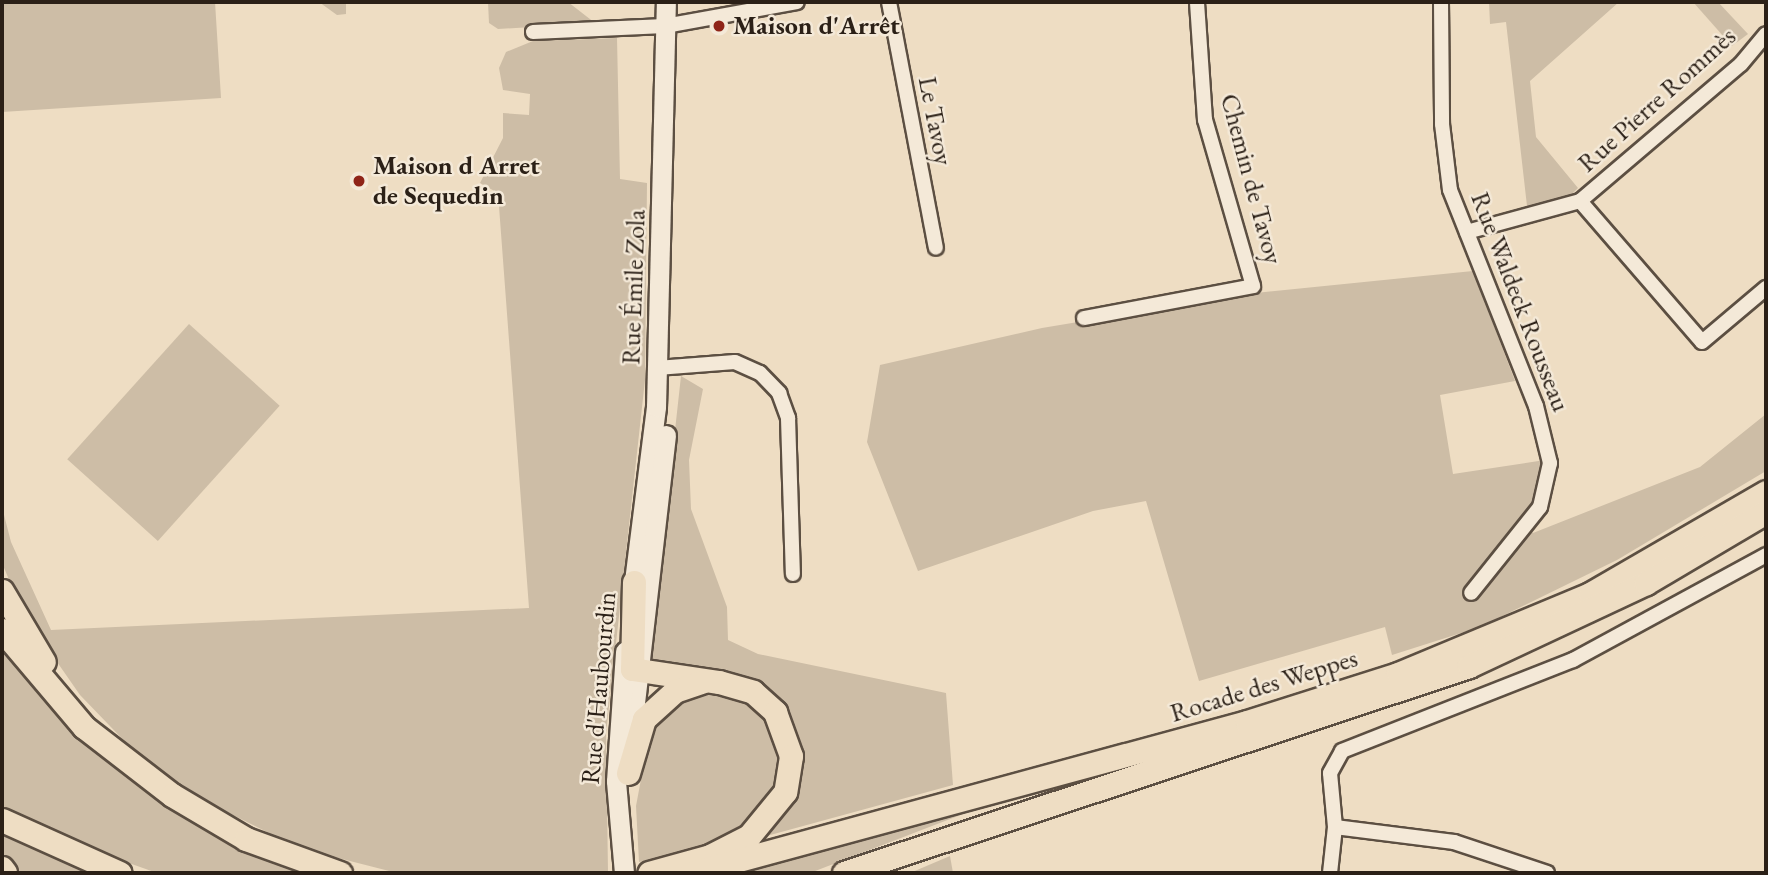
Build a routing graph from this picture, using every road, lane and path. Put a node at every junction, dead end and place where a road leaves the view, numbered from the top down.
1 (666, 2) edge
2 (797, 2) edge
3 (889, 2) edge
4 (1198, 2) edge
5 (1441, 2) edge
6 (665, 26) junction
7 (533, 32) dead end
8 (1766, 34) edge
9 (1580, 201) junction
10 (1467, 232) junction
11 (936, 248) dead end
12 (1766, 288) edge
13 (1084, 318) dead end
14 (663, 368) junction
15 (1766, 492) edge
16 (1766, 512) edge
17 (1766, 555) edge
18 (793, 574) dead end
19 (639, 577) junction
20 (2, 591) edge
21 (1471, 593) dead end
22 (2, 630) edge
23 (637, 671) junction
24 (719, 681) junction
25 (628, 773) junction
26 (161, 787) junction
27 (1031, 810) junction
28 (6, 821) edge
29 (1335, 827) junction
30 (623, 848) junction
31 (2, 869) edge
32 (5, 873) edge
33 (120, 873) edge
34 (340, 873) edge
35 (624, 873) edge
36 (649, 873) edge
37 (691, 873) edge
38 (844, 873) edge
39 (876, 873) edge
40 (1330, 873) edge
41 (1546, 873) edge

1 - 6 main road
2 - 6 street
3 - 11 street, Le Tavoy
4 - 13 street, Chemin de Tavoy
5 - 10 street, Rue Waldeck Rousseau
6 - 7 street
6 - 14 main road, Rue Émile Zola
8 - 9 street, Rue Pierre Rommès
9 - 10 street, Rue Pierre Rommès
9 - 12 street, Rue Pierre Rommès
10 - 21 street, Rue Waldeck Rousseau
14 - 18 street
14 - 19 main road, Rue Émile Zola
15 - 37 highway, Rocade des Weppes
16 - 27 highway, Rocade des Weppes
17 - 29 street
19 - 23 highway
19 - 30 main road, Rue d'Haubourdin
20 - 26 highway
22 - 26 highway
23 - 24 highway
23 - 25 main road, Rue d'Haubourdin
24 - 25 highway
24 - 36 highway
25 - 30 main road, Rue d'Haubourdin
26 - 34 highway
27 - 38 highway
27 - 39 highway
28 - 33 highway
29 - 40 street
29 - 41 street
30 - 35 main road, Rue d'Haubourdin
31 - 32 highway

